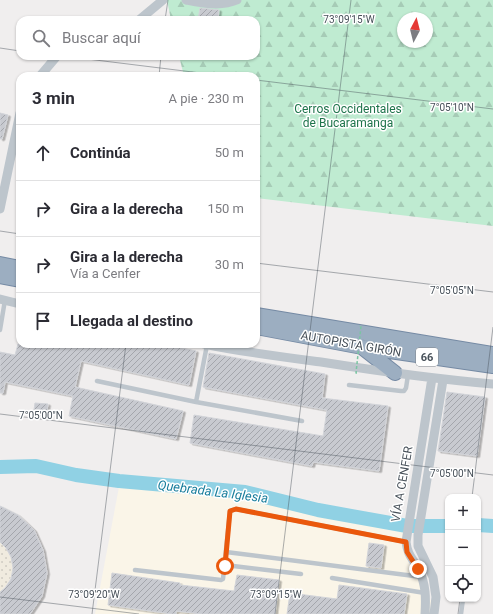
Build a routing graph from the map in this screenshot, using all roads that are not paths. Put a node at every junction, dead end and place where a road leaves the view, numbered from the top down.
1 (163, 0) edge
2 (186, 0) edge
3 (237, 0) edge
4 (144, 16) edge
5 (54, 60) edge
6 (43, 72) edge
7 (16, 133) edge
8 (0, 209) edge
9 (0, 264) edge
10 (16, 267) edge
11 (0, 276) edge
12 (16, 279) edge
13 (3, 300) edge
14 (16, 303) edge
15 (260, 316) edge
16 (260, 329) edge
17 (0, 330) edge
18 (362, 347) junction
19 (204, 348) edge
20 (229, 348) edge
21 (493, 354) edge
22 (493, 366) edge
23 (401, 374) junction
24 (432, 378) junction
25 (443, 380) junction
26 (97, 381) dead end
27 (493, 384) edge
28 (349, 385) dead end
29 (196, 402) junction
30 (302, 421) dead end
31 (406, 542) junction
32 (226, 552) junction
33 (225, 566) junction
34 (135, 570) dead end
35 (301, 574) dead end
36 (422, 577) junction
37 (332, 578) dead end
38 (426, 593) junction
39 (463, 602) edge
40 (425, 614) edge
41 (434, 614) edge
42 (461, 614) edge

1 - 4 street
2 - 3 street
5 - 6 street
7 - 8 street
9 - 10 highway
11 - 12 highway
13 - 14 street
13 - 17 lane
15 - 21 highway, AUTOPISTA GIRÓN / 66
16 - 18 highway, AUTOPISTA GIRÓN / 66
18 - 22 highway, AUTOPISTA GIRÓN / 66
18 - 23 highway
19 - 29 lane
20 - 23 street
23 - 24 street
23 - 28 lane
24 - 25 street
24 - 31 street, VÍA A CENFER
25 - 27 street
25 - 41 street, VÍA A CENFER
26 - 29 lane
29 - 30 lane
31 - 32 lane
31 - 36 street, VÍA A CENFER
32 - 33 lane
32 - 36 lane
33 - 34 lane
33 - 35 lane
36 - 38 street, VÍA A CENFER
37 - 38 lane
38 - 40 street, VÍA A CENFER
39 - 42 lane

